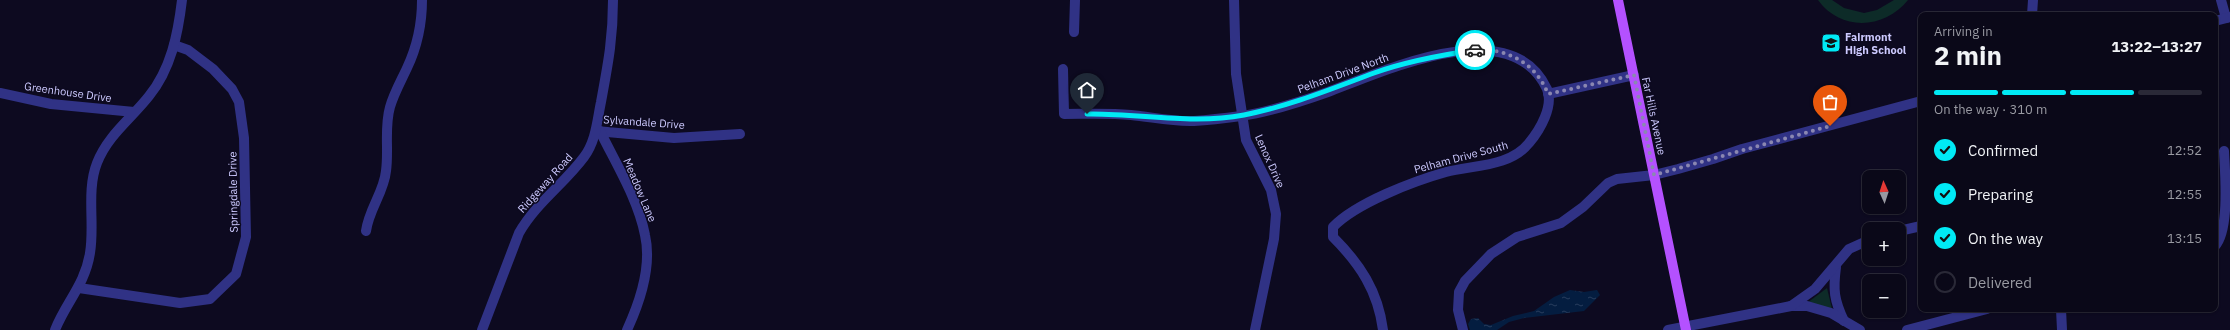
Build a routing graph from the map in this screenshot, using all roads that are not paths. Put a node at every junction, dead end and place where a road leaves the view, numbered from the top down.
1 (182, 0) edge
2 (422, 0) edge
3 (613, 0) edge
4 (1075, 0) edge
5 (1234, 0) edge
6 (1618, 0) edge
7 (2033, 0) edge
8 (2221, 0) edge
9 (2032, 12) edge
10 (2228, 17) edge
11 (2218, 20) edge
12 (1074, 32) dead end
13 (174, 45) junction
14 (1063, 69) dead end
15 (1634, 75) junction
16 (0, 93) edge
17 (1548, 94) junction
18 (1918, 102) edge
19 (134, 112) junction
20 (1242, 116) junction
21 (598, 131) junction
22 (740, 134) dead end
23 (2223, 151) edge
24 (1654, 175) junction
25 (1918, 227) edge
26 (1906, 229) edge
27 (366, 231) dead end
28 (2218, 242) edge
29 (1862, 243) edge
30 (1836, 267) junction
31 (79, 288) junction
32 (1791, 306) junction
33 (1976, 312) edge
34 (2061, 312) edge
35 (1844, 320) junction
36 (1685, 328) edge
37 (55, 330) edge
38 (482, 330) edge
39 (627, 330) edge
40 (1255, 330) edge
41 (1383, 330) edge
42 (1463, 330) edge
43 (1668, 330) edge
44 (1860, 330) edge
45 (1907, 330) edge
46 (2062, 330) edge

1 - 13 street
2 - 27 street
3 - 21 street, Ridgeway Road
4 - 12 street
5 - 20 street, Lenox Drive
6 - 15 main road, Far Hills Avenue
7 - 9 street
8 - 10 street
10 - 11 street
13 - 19 street
13 - 31 street, Springdale Drive
14 - 20 street, Pelham Drive North
15 - 17 street
15 - 24 main road, Far Hills Avenue
16 - 19 street, Greenhouse Drive
17 - 20 street, Pelham Drive North
17 - 41 street, Pelham Drive South
18 - 24 street
19 - 31 street
20 - 40 street, Lenox Drive
21 - 22 street, Sylvandale Drive
21 - 38 street, Ridgeway Road
21 - 39 street, Meadow Lane
23 - 28 street
24 - 36 main road, Far Hills Avenue
24 - 42 street
25 - 26 street
29 - 30 street
30 - 32 street
30 - 35 street
31 - 37 street
32 - 35 street
32 - 36 street
33 - 45 street
34 - 46 street
35 - 44 street
36 - 43 street

